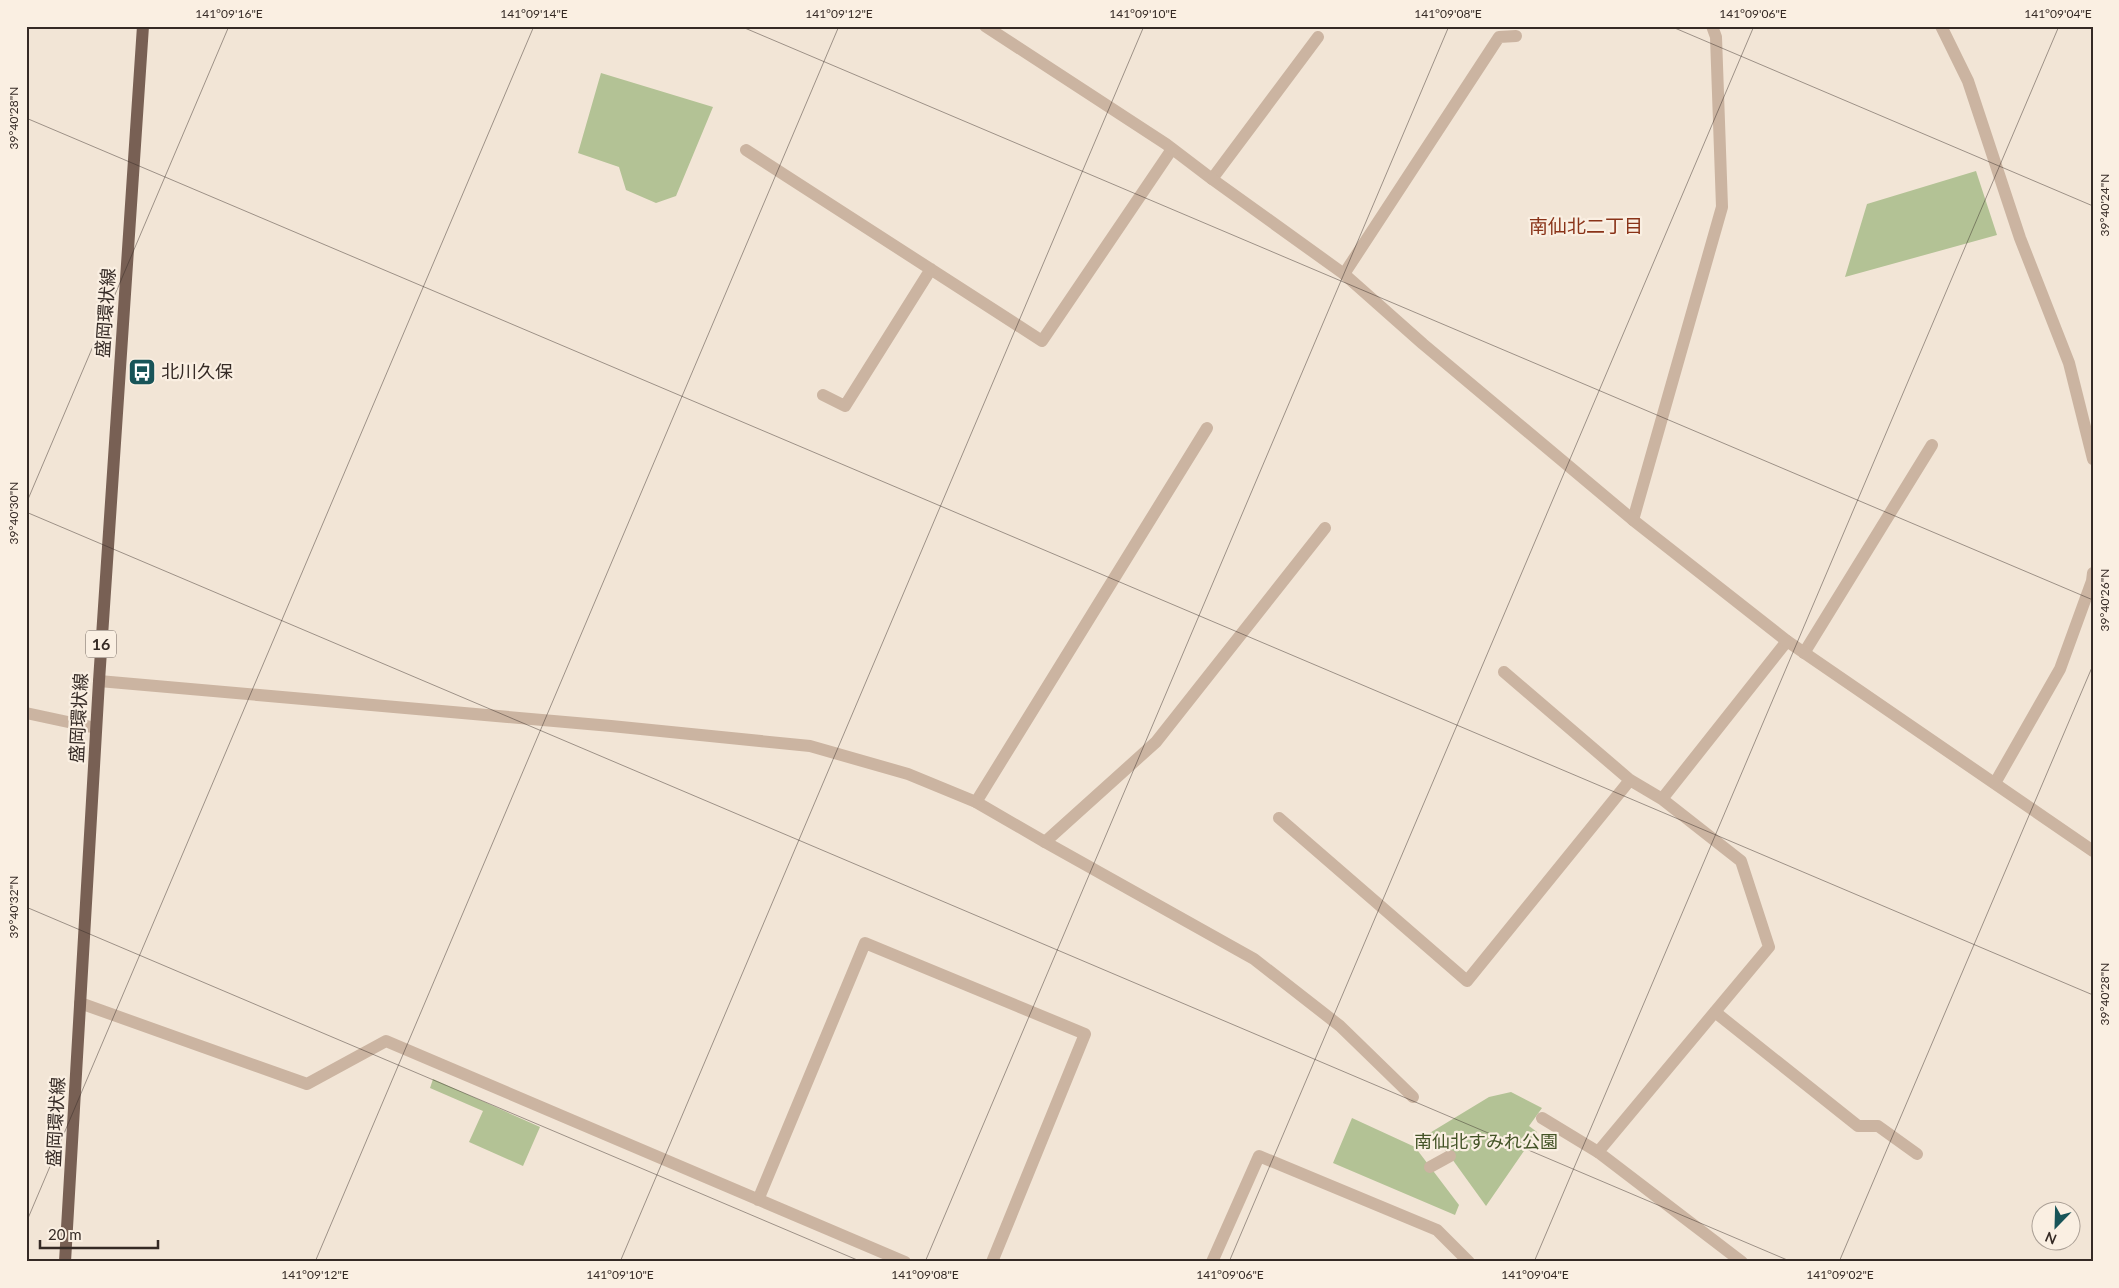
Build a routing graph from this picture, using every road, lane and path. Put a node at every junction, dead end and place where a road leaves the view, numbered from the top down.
1 (143, 26) edge
2 (985, 26) edge
3 (1712, 26) edge
4 (1941, 26) edge
5 (1516, 36) dead end
6 (1318, 37) dead end
7 (1172, 149) junction
8 (746, 150) dead end
9 (1212, 180) junction
10 (931, 269) junction
11 (1344, 274) junction
12 (823, 395) dead end
13 (1207, 428) dead end
14 (1932, 446) dead end
15 (2093, 459) edge
16 (1633, 520) junction
17 (1324, 528) dead end
18 (2093, 573) edge
19 (1786, 641) junction
20 (1804, 652) junction
21 (1504, 672) dead end
22 (99, 681) junction
23 (26, 713) edge
24 (96, 728) junction
25 (1630, 780) junction
26 (1995, 783) junction
27 (1662, 799) junction
28 (976, 802) junction
29 (1279, 818) dead end
30 (1045, 842) junction
31 (2093, 851) edge
32 (80, 1003) junction
33 (1715, 1012) junction
34 (1413, 1097) dead end
35 (1542, 1118) dead end
36 (1598, 1152) junction
37 (1917, 1154) dead end
38 (1450, 1156) dead end
39 (1430, 1167) dead end
40 (758, 1200) junction
41 (65, 1262) edge
42 (905, 1262) edge
43 (992, 1262) edge
44 (1212, 1262) edge
45 (1468, 1262) edge
46 (1742, 1262) edge

1 - 22 main road, 盛岡環状線 / 16
2 - 7 street
3 - 16 street
4 - 15 street
5 - 11 street
6 - 9 street
7 - 9 street
7 - 10 street
8 - 10 street
9 - 11 street
10 - 12 street
11 - 16 street
13 - 28 street
14 - 20 street
16 - 19 street
17 - 30 street
18 - 26 street
19 - 20 street
19 - 27 street
20 - 26 street
21 - 25 street
22 - 24 main road, 盛岡環状線 / 16
22 - 28 street
23 - 24 street
24 - 32 main road, 盛岡環状線 / 16
25 - 27 street
25 - 29 street
26 - 31 street
27 - 33 street
28 - 30 street
30 - 34 street
32 - 40 street
32 - 41 main road, 盛岡環状線 / 16
33 - 36 street
33 - 37 street
35 - 36 street
36 - 46 street
38 - 39 street
40 - 42 street
40 - 43 street
44 - 45 street

